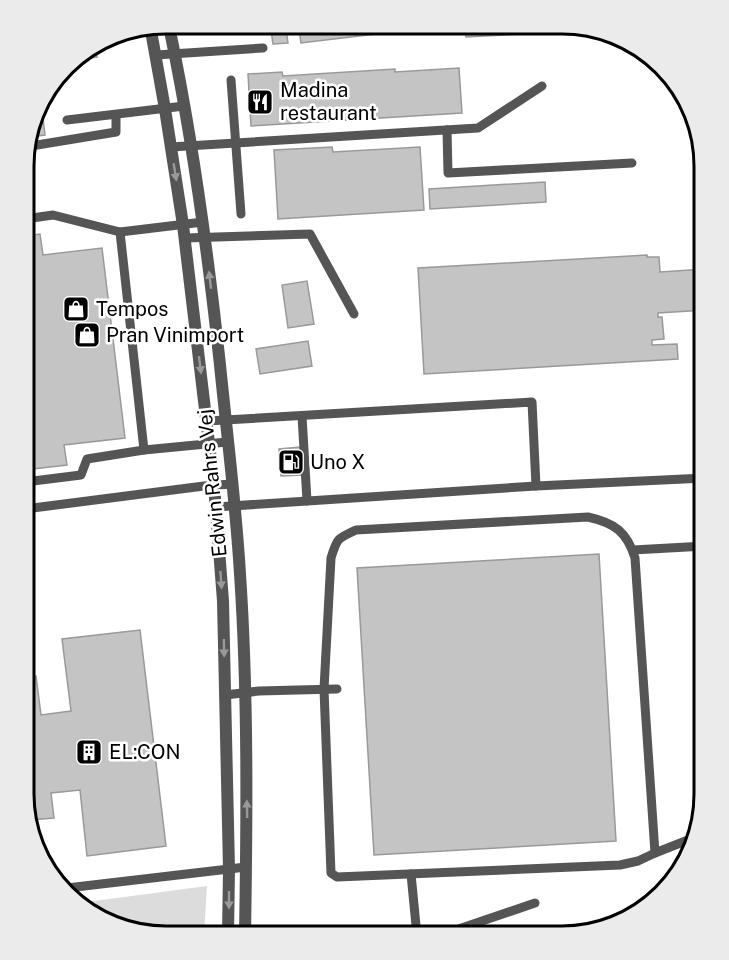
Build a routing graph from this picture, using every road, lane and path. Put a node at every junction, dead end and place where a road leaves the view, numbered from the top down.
1 (171, 34) edge
2 (152, 36) edge
3 (263, 48) dead end
4 (175, 54) junction
5 (156, 55) junction
6 (231, 80) dead end
7 (542, 86) dead end
8 (184, 106) junction
9 (165, 109) junction
10 (116, 115) junction
11 (67, 120) dead end
12 (447, 130) junction
13 (235, 143) junction
14 (36, 145) edge
15 (191, 145) junction
16 (171, 147) junction
17 (632, 163) dead end
18 (241, 214) dead end
19 (34, 218) edge
20 (203, 222) junction
21 (183, 225) junction
22 (120, 232) junction
23 (204, 237) junction
24 (185, 238) junction
25 (354, 315) dead end
26 (302, 416) junction
27 (225, 420) junction
28 (207, 421) junction
29 (228, 442) junction
30 (209, 444) junction
31 (144, 450) junction
32 (694, 479) edge
33 (34, 481) edge
34 (232, 484) junction
35 (214, 485) junction
36 (536, 486) junction
37 (307, 501) junction
38 (234, 506) junction
39 (216, 507) junction
40 (34, 508) edge
41 (694, 547) edge
42 (633, 550) junction
43 (324, 689) junction
44 (337, 689) dead end
45 (245, 693) junction
46 (225, 694) junction
47 (685, 841) edge
48 (655, 853) junction
49 (246, 867) junction
50 (229, 869) junction
51 (411, 874) junction
52 (73, 887) edge
53 (535, 903) dead end
54 (228, 926) edge
55 (245, 926) edge
56 (416, 926) edge
57 (467, 926) edge

1 - 4 street, Edwin Rahrs Vej
2 - 5 street, Edwin Rahrs Vej
3 - 4 lane
4 - 5 lane
4 - 8 street, Edwin Rahrs Vej
5 - 9 street, Edwin Rahrs Vej
6 - 13 lane
7 - 12 lane
8 - 9 lane
8 - 15 street, Edwin Rahrs Vej
9 - 10 lane
9 - 16 street, Edwin Rahrs Vej
10 - 11 lane
10 - 14 lane
12 - 13 lane
12 - 17 lane
13 - 15 lane
13 - 18 lane
15 - 16 lane
15 - 20 street, Edwin Rahrs Vej
16 -> 21 street, Edwin Rahrs Vej
19 - 22 lane
20 - 21 lane
20 - 23 street, Edwin Rahrs Vej
21 - 22 lane
21 - 24 street, Edwin Rahrs Vej
22 - 31 lane
23 - 24 lane
23 - 25 lane
27 -> 23 street, Edwin Rahrs Vej
24 -> 28 street, Edwin Rahrs Vej
26 - 27 lane
26 - 36 lane
26 - 37 lane
27 - 28 lane
27 - 29 street, Edwin Rahrs Vej
28 - 30 street, Edwin Rahrs Vej
29 - 30 lane
29 - 34 street, Edwin Rahrs Vej
30 - 31 lane
30 - 35 street, Edwin Rahrs Vej
31 - 33 lane
32 - 36 lane
34 - 35 lane
34 - 38 street, Edwin Rahrs Vej
35 - 39 street, Edwin Rahrs Vej
35 - 40 lane
36 - 37 lane
37 - 38 lane
38 - 39 lane
38 - 45 street, Edwin Rahrs Vej
39 -> 46 street, Edwin Rahrs Vej
41 - 42 lane
42 - 43 lane
42 - 48 lane
43 - 44 lane
43 - 45 lane
43 - 51 lane
45 - 46 lane
49 -> 45 street, Edwin Rahrs Vej
46 - 50 street, Edwin Rahrs Vej
47 - 48 lane
48 - 51 lane
49 - 50 lane
49 - 55 street, Edwin Rahrs Vej
50 - 52 lane
50 -> 54 street, Edwin Rahrs Vej
51 - 56 lane
53 - 57 lane

